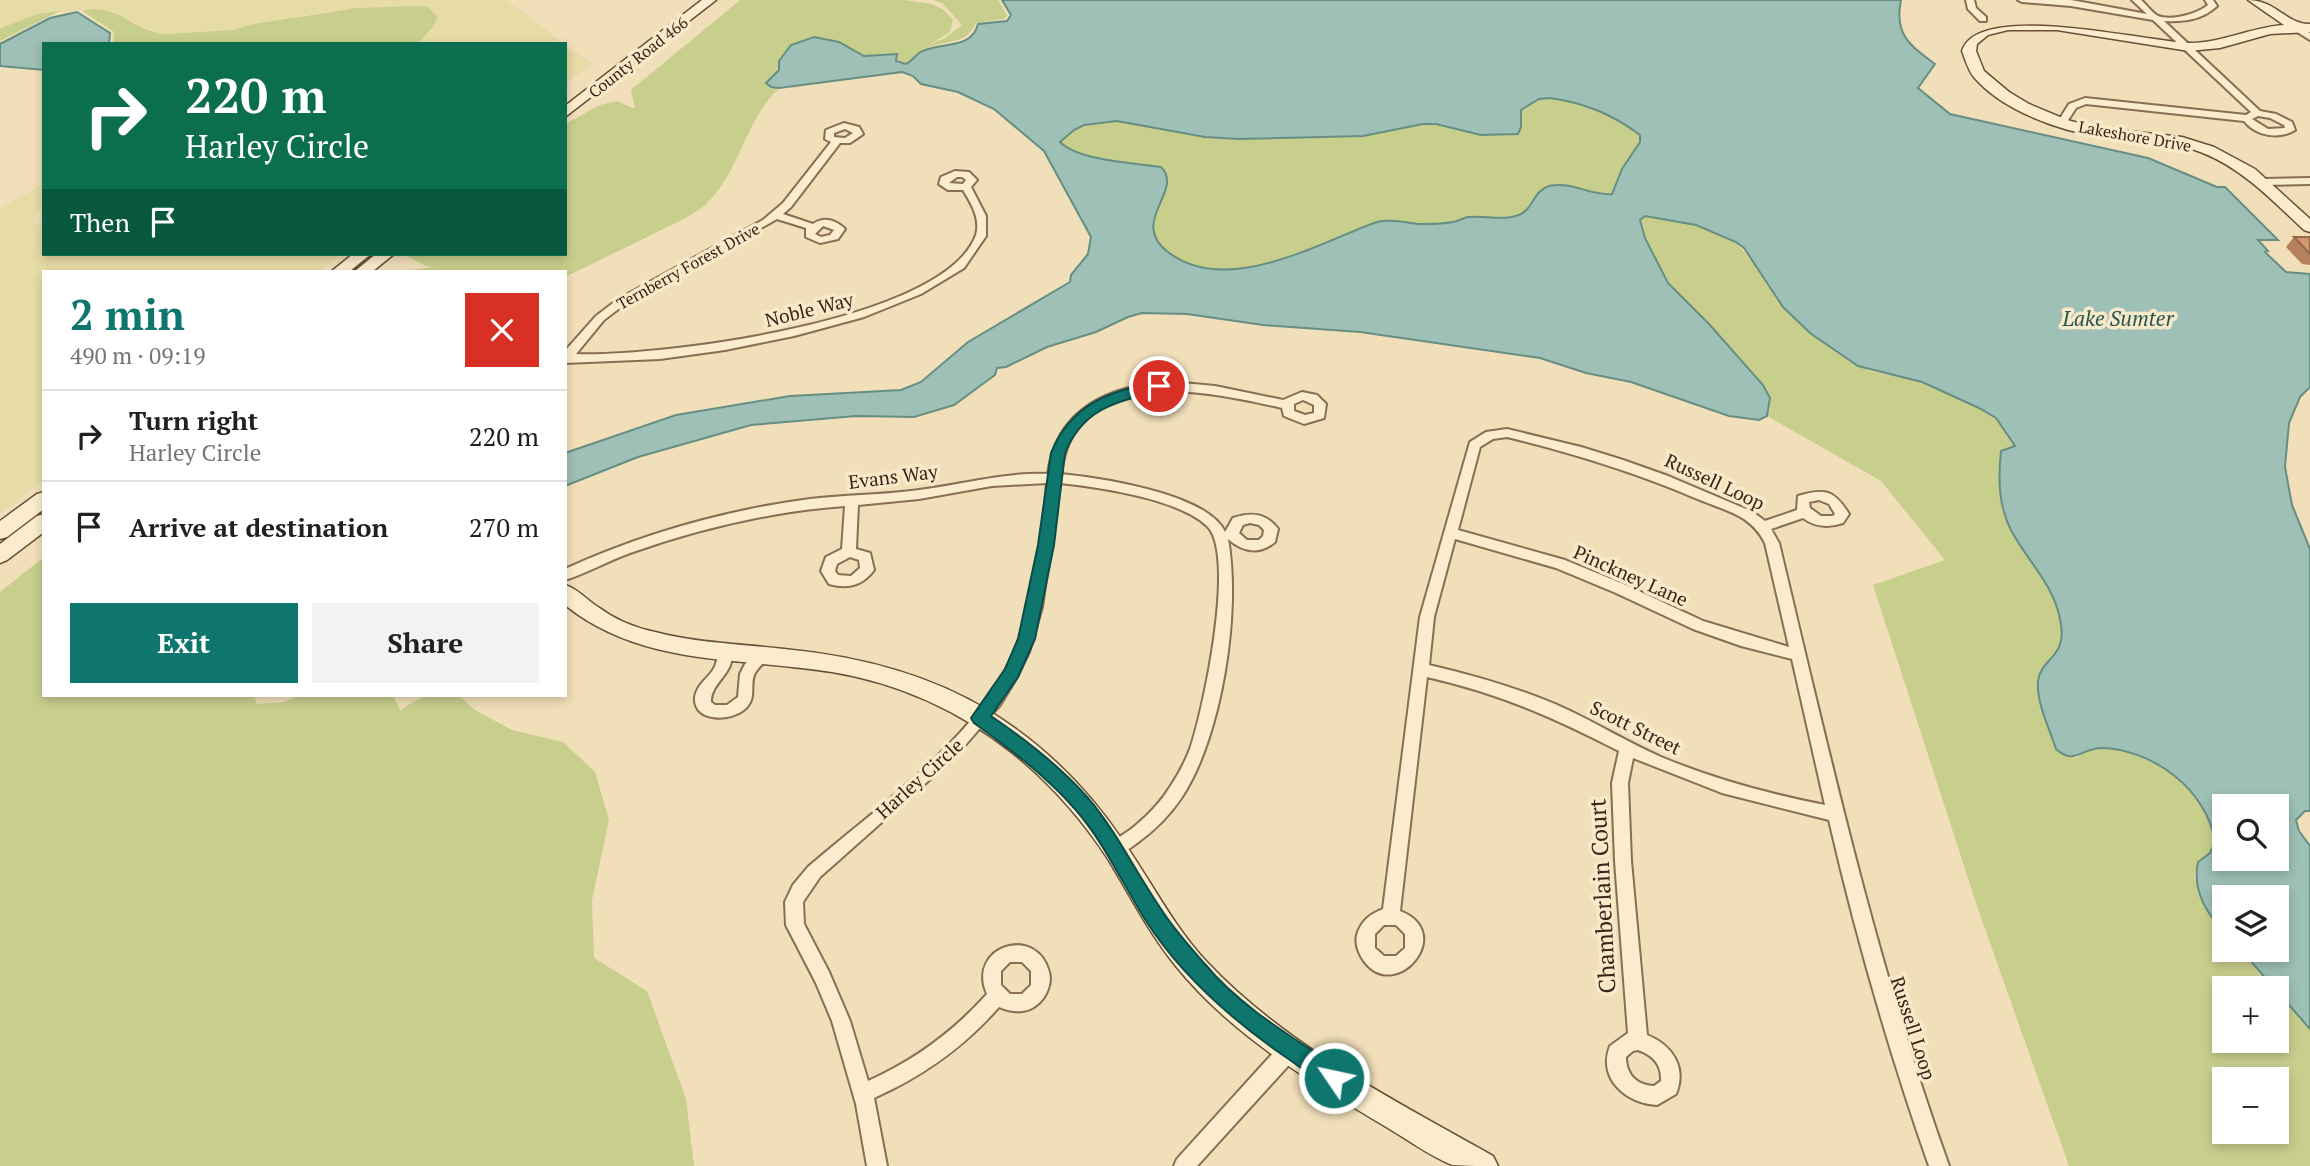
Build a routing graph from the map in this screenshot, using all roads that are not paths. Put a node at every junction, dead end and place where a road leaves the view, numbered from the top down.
1 (692, 0) edge
2 (710, 0) edge
3 (1970, 0) edge
4 (2022, 0) edge
5 (2136, 0) edge
6 (2209, 0) edge
7 (2254, 0) edge
8 (2071, 2) edge
9 (2157, 18) junction
10 (1983, 19) dead end
11 (2303, 28) edge
12 (2310, 37) edge
13 (2189, 47) junction
14 (567, 96) edge
15 (567, 111) edge
16 (2062, 123) junction
17 (837, 141) dead end
18 (2310, 181) edge
19 (2263, 182) junction
20 (965, 187) dead end
21 (776, 215) junction
22 (812, 227) dead end
23 (2310, 227) edge
24 (360, 256) edge
25 (383, 256) edge
26 (341, 270) edge
27 (364, 270) edge
28 (567, 357) edge
29 (567, 358) edge
30 (1287, 405) dead end
31 (1055, 479) junction
32 (42, 500) edge
33 (852, 500) junction
34 (1804, 512) dead end
35 (42, 523) edge
36 (1763, 527) junction
37 (0, 532) edge
38 (1449, 532) junction
39 (849, 552) dead end
40 (0, 555) edge
41 (567, 574) edge
42 (567, 594) edge
43 (725, 653) junction
44 (1798, 655) junction
45 (762, 656) junction
46 (1420, 669) junction
47 (980, 718) junction
48 (1627, 749) junction
49 (1835, 814) junction
50 (1115, 850) junction
51 (1391, 917) dead end
52 (997, 996) dead end
53 (1638, 1041) dead end
54 (1290, 1048) junction
55 (863, 1093) junction
56 (877, 1166) edge
57 (1184, 1166) edge
58 (1483, 1166) edge
59 (1939, 1166) edge

1 - 14 street, County Road 466
2 - 15 street, County Road 466
3 - 10 street
4 - 8 street
5 - 9 street
6 - 9 street
7 - 11 street
8 - 9 street
9 - 13 street
11 - 12 street
11 - 13 street, Lakeshore Drive
13 - 16 street
13 - 16 street, Lakeshore Drive
16 - 19 street, Lakeshore Drive
17 - 21 street, Ternberry Forest Drive
18 - 19 street
19 - 23 street, Lakeshore Drive
20 - 29 street, Noble Way
21 - 22 street
21 - 28 street, Ternberry Forest Drive
24 - 26 street
25 - 27 street
30 - 31 street, Harley Circle
31 - 33 street, Evans Way
31 - 47 street, Harley Circle
31 - 50 street, Evans Way
32 - 37 street
33 - 39 street
33 - 41 street, Evans Way
34 - 36 street
35 - 40 street
36 - 38 street, Russell Loop
36 - 44 street, Russell Loop
38 - 44 street, Pinckney Lane
38 - 46 street, Russell Loop
42 - 43 street
43 - 45 street
43 - 45 street
44 - 49 street, Russell Loop
45 - 47 street
46 - 48 street, Scott Street
46 - 51 street, Russell Loop
47 - 50 street
47 - 55 street, Harley Circle
48 - 49 street, Scott Street
48 - 53 street, Chamberlain Court
49 - 59 street, Russell Loop
50 - 54 street
52 - 55 street
54 - 57 street
54 - 58 street
55 - 56 street, Harley Circle

